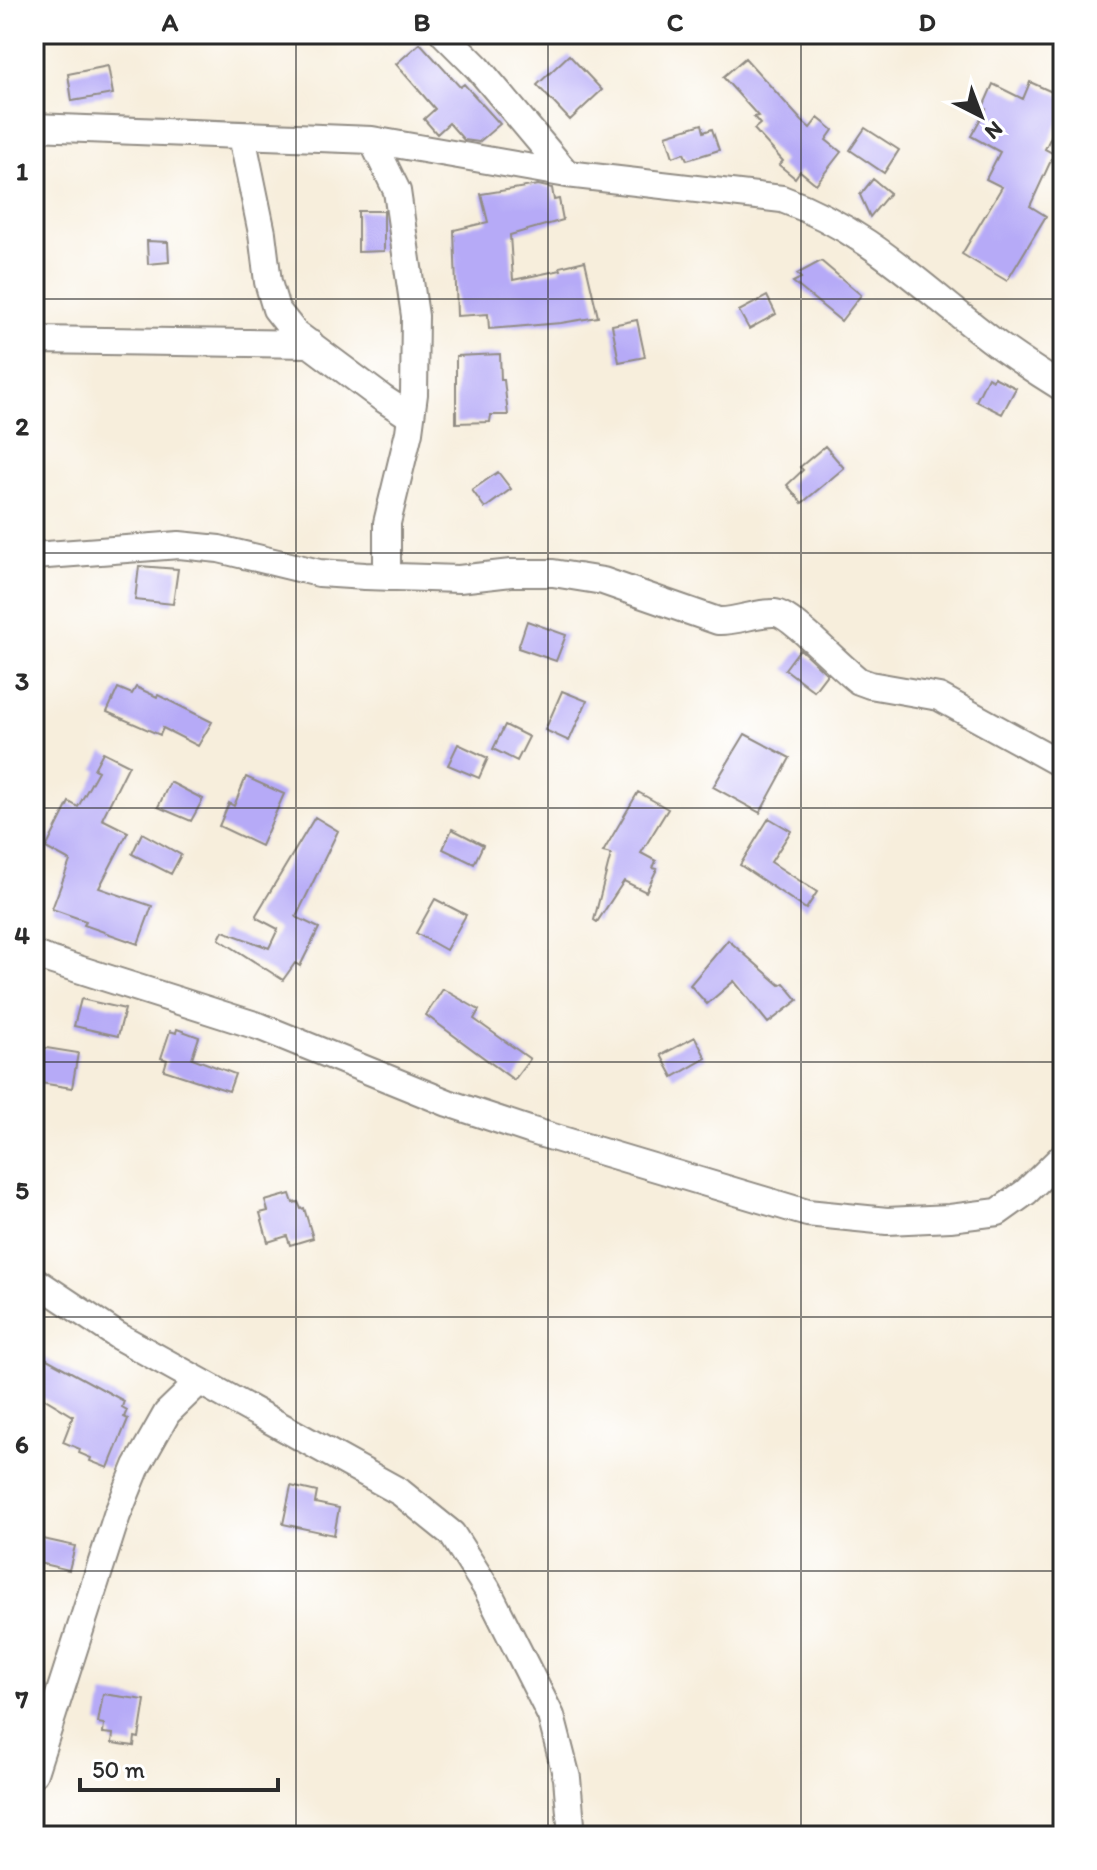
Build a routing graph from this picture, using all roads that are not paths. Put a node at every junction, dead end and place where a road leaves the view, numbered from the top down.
1 (444, 34) edge
2 (34, 127) edge
3 (242, 136) junction
4 (372, 140) junction
5 (567, 174) junction
6 (34, 340) edge
7 (311, 344) junction
8 (1063, 388) edge
9 (411, 417) junction
10 (34, 556) edge
11 (387, 577) junction
12 (1063, 765) edge
13 (34, 955) edge
14 (1063, 1156) edge
15 (34, 1280) edge
16 (199, 1382) junction
17 (43, 1715) edge
18 (34, 1773) edge
19 (572, 1836) edge

1 - 5 street
2 - 3 street
3 - 4 street
3 - 7 street
4 - 5 street
4 - 9 street
5 - 8 street
6 - 7 street
7 - 9 street
9 - 11 street
10 - 11 street
11 - 12 street
13 - 14 street
15 - 16 street
16 - 17 street
16 - 19 street
17 - 18 street

